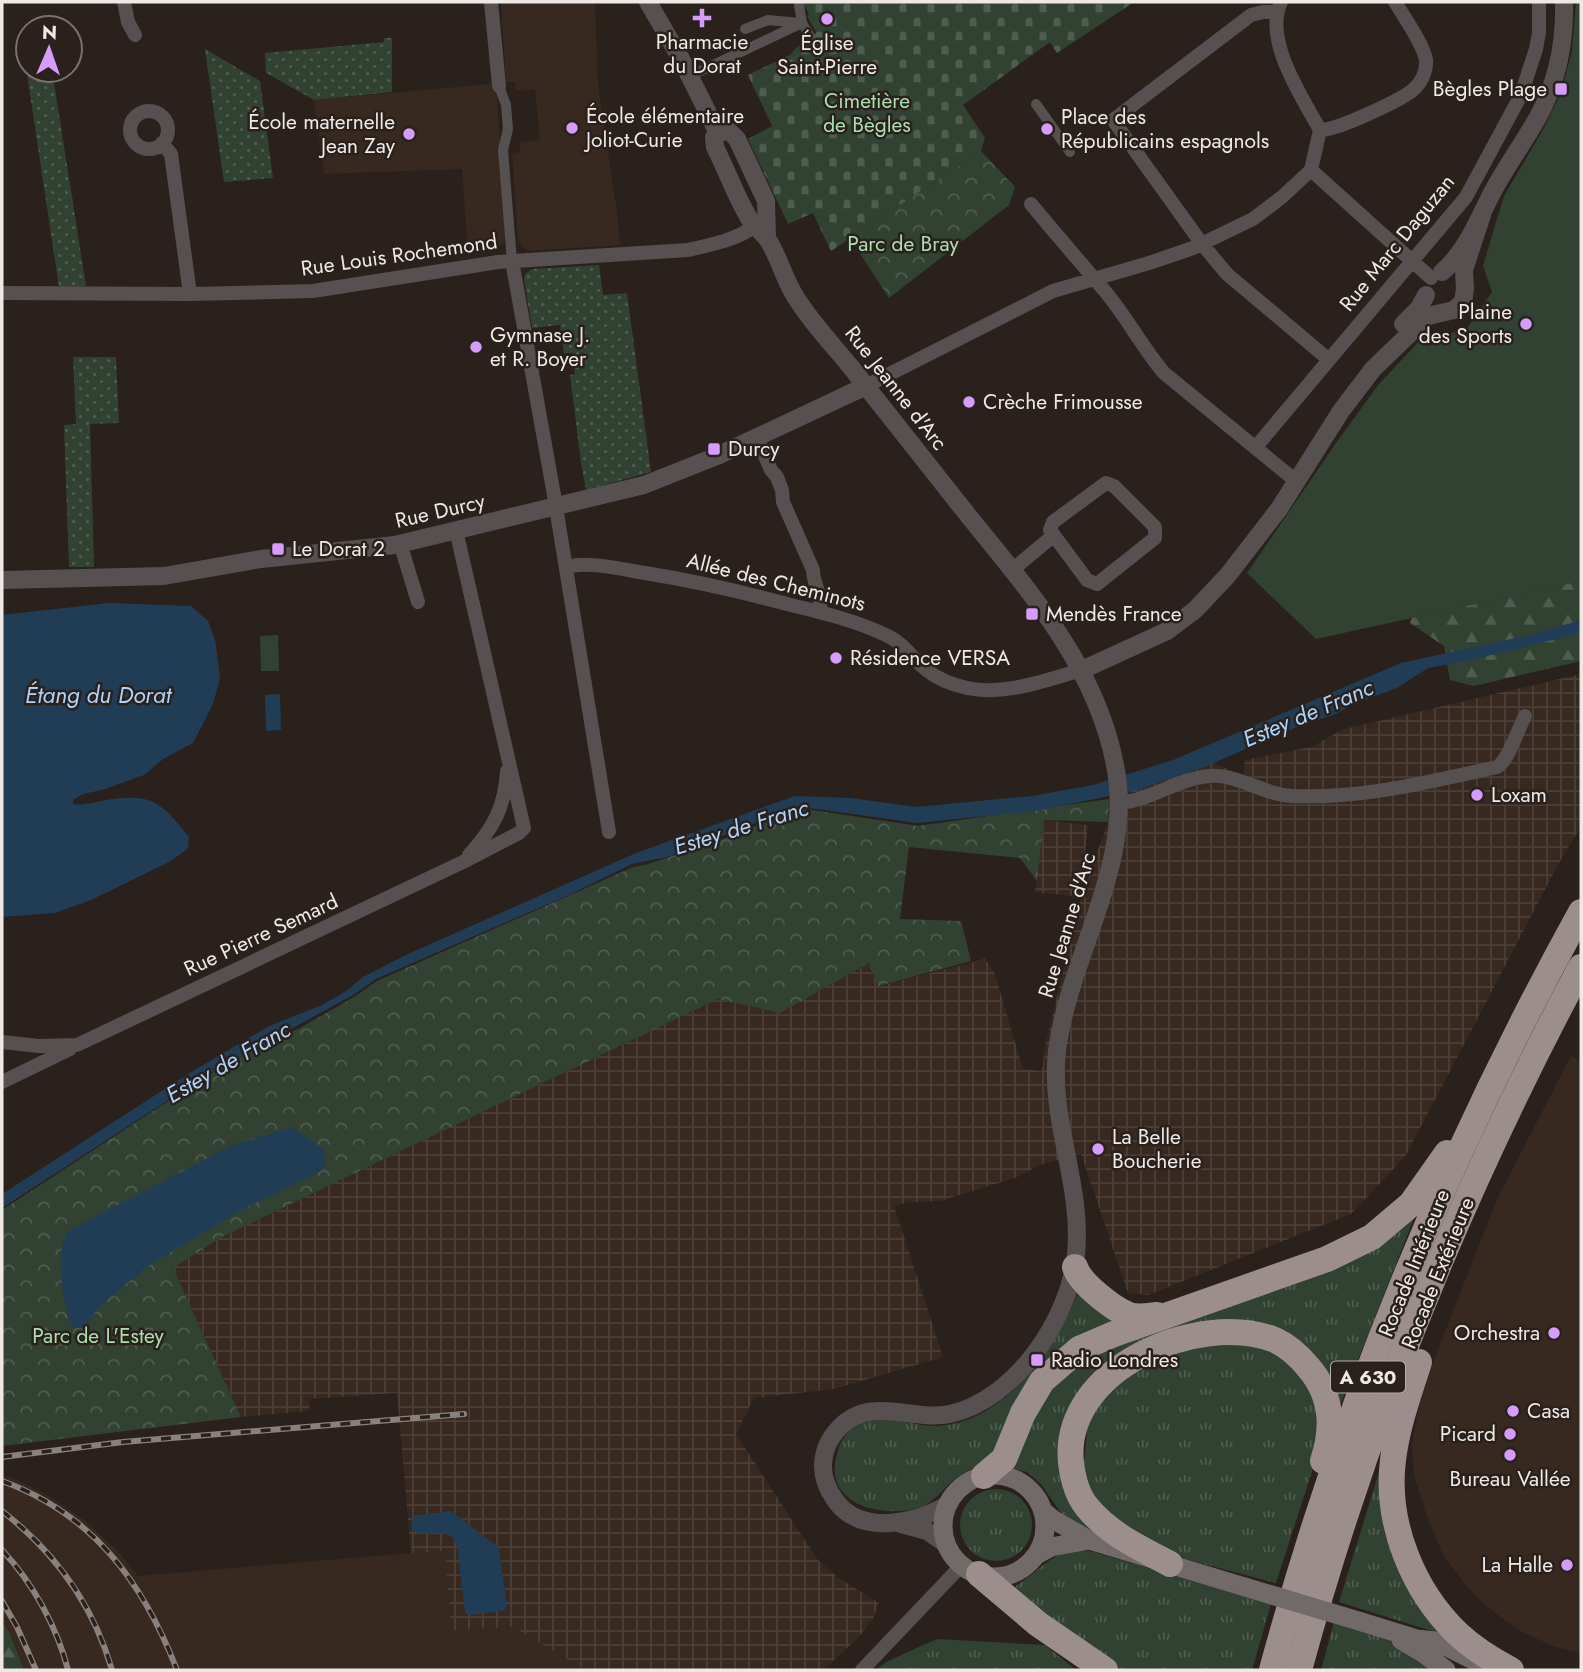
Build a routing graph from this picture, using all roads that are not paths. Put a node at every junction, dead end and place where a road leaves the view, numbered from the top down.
1 (124, 2) edge
2 (491, 2) edge
3 (648, 2) edge
4 (1395, 2) edge
5 (1539, 2) edge
6 (1564, 2) edge
7 (799, 5) dead end
8 (1278, 7) edge
9 (802, 23) junction
10 (744, 29) dead end
11 (135, 35) dead end
12 (811, 38) dead end
13 (690, 76) junction
14 (499, 86) joint
15 (1036, 104) dead end
16 (1320, 130) junction
17 (162, 143) dead end
18 (1070, 152) dead end
19 (1311, 170) junction
20 (1031, 204) dead end
21 (1482, 215) junction
22 (761, 232) junction
23 (1202, 244) junction
24 (1412, 260) junction
25 (512, 261) junction
26 (1092, 278) junction
27 (1433, 282) junction
28 (1464, 283) junction
29 (2, 293) edge
30 (190, 294) junction
31 (1441, 311) junction
32 (1328, 359) junction
33 (866, 386) junction
34 (757, 437) junction
35 (1255, 448) junction
36 (1293, 479) junction
37 (556, 508) junction
38 (456, 530) junction
39 (1053, 536) junction
40 (400, 543) junction
41 (566, 567) junction
42 (1012, 570) junction
43 (2, 580) edge
44 (418, 602) dead end
45 (819, 612) junction
46 (1082, 670) junction
47 (1525, 716) dead end
48 (508, 755) junction
49 (1118, 799) junction
50 (609, 832) dead end
51 (463, 862) junction
52 (1581, 912) edge
53 (1581, 967) edge
54 (2, 1042) edge
55 (77, 1045) junction
56 (2, 1082) edge
57 (1500, 1098) junction
58 (1075, 1267) junction
59 (1169, 1314) junction
60 (984, 1476) junction
61 (948, 1504) junction
62 (1043, 1511) junction
63 (1344, 1521) junction
64 (895, 1523) junction
65 (1089, 1540) junction
66 (947, 1545) junction
67 (1036, 1555) junction
68 (1170, 1564) junction
69 (970, 1569) junction
70 (1362, 1622) junction
71 (1417, 1639) junction
72 (862, 1670) edge
73 (1105, 1670) edge
74 (1259, 1670) edge
75 (1272, 1670) edge
76 (1299, 1670) edge
77 (1311, 1670) edge
78 (1446, 1670) edge
79 (1471, 1670) edge
80 (1492, 1670) edge
81 (1511, 1670) edge

1 - 11 street
2 - 14 street
3 - 13 street, Rue Jeanne d'Arc
4 - 16 street
5 - 24 street, Rue Marc Daguzan
6 - 21 street
7 - 9 street
8 - 16 street
8 - 23 street
9 - 10 street
9 - 12 street
9 - 13 street
13 - 22 street, Rue Jeanne d'Arc
14 - 25 street
15 - 18 street
16 - 19 street
17 - 30 street
19 - 23 street
19 - 24 street
20 - 26 street
21 - 27 street
21 - 28 street
22 - 25 street, Rue Louis Rochemond
22 - 33 street, Rue Jeanne d'Arc
23 - 26 street
23 - 32 street
24 - 27 street
24 - 32 street, Rue Marc Daguzan
25 - 30 street, Rue Louis Rochemond
25 - 37 street
26 - 33 street
26 - 35 street
27 - 28 street
27 - 31 street
27 - 36 street
28 - 31 street
29 - 30 street, Rue Louis Rochemond
31 - 36 street
32 - 35 street, Rue Marc Daguzan
33 - 34 street, Rue Durcy
33 - 42 street, Rue Jeanne d'Arc
34 - 37 street, Rue Durcy
34 - 45 street
35 - 36 street
36 - 46 street
37 - 38 street, Rue Durcy
37 - 41 street
38 - 40 street, Rue Durcy
38 - 48 street, Rue Pierre Semard
39 - 39 street
39 - 42 street
40 - 43 street, Rue Durcy
40 - 44 street
41 - 45 street, Allée des Cheminots
41 - 50 street
42 - 46 street, Rue Jeanne d'Arc
45 - 46 street, Allée des Cheminots
46 - 49 street, Rue Jeanne d'Arc
47 - 49 street
48 - 51 street, Rue Pierre Semard
48 - 51 street, Rue Pierre Semard
49 - 58 street, Rue Jeanne d'Arc
51 - 55 street, Rue Pierre Semard
52 - 57 highway, Rocade Intérieure / A 630
53 - 57 highway, Rocade Extérieure / A 630
54 - 55 street, Rue Pierre Semard
55 - 56 street, Rue Pierre Semard
57 - 59 highway
57 - 63 highway, Rocade Extérieure / A 630
57 - 75 highway, Rocade Intérieure / A 630
57 - 81 highway
58 - 59 highway
58 - 64 street, Rue Jeanne d'Arc
59 - 60 highway
60 - 61 main road
60 - 62 main road
61 - 64 street, Rue Jeanne d'Arc
61 - 66 main road
62 - 65 main road
62 - 67 main road
63 - 76 highway, Rocade Extérieure / A 630
63 - 77 highway
64 - 66 street, Rue Jeanne d'Arc
65 - 67 main road
65 - 68 main road
66 - 69 main road
67 - 69 main road
68 - 70 main road, bridge
68 - 74 highway
69 - 72 street
69 - 73 highway
70 - 71 main road
70 - 78 main road
71 - 79 main road
71 - 80 main road

